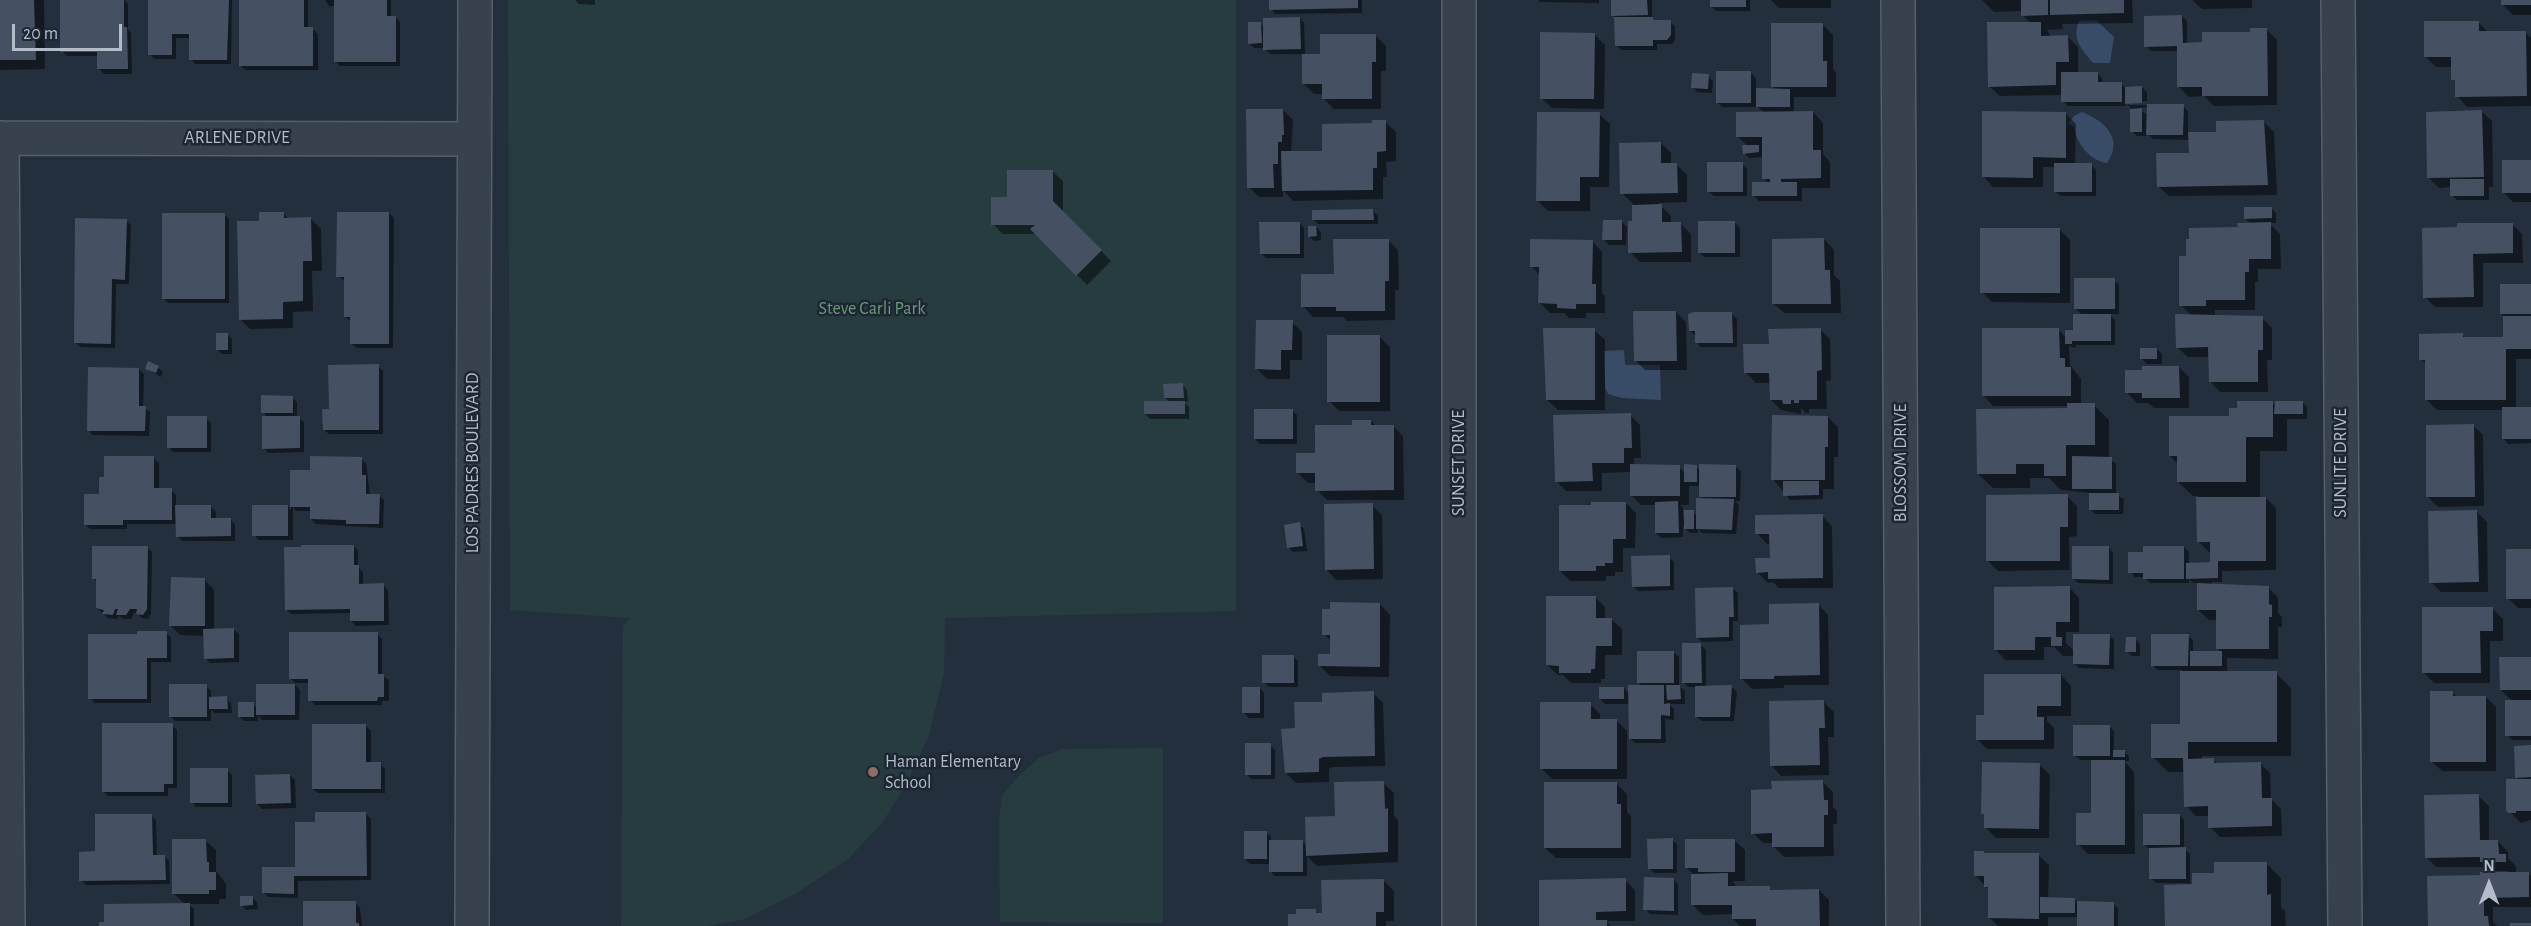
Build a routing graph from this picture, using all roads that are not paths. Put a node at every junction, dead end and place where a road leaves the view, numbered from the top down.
1 (475, 0) edge
2 (1459, 0) edge
3 (1898, 0) edge
4 (2338, 0) edge
5 (1, 138) edge
6 (474, 139) junction
7 (8, 926) edge
8 (472, 926) edge
9 (1459, 926) edge
10 (1903, 926) edge
11 (2345, 926) edge

1 - 6 street, LOS PADRES BOULEVARD
2 - 9 street, SUNSET DRIVE
3 - 10 street, BLOSSOM DRIVE
4 - 11 street, SUNLITE DRIVE
5 - 6 street, ARLENE DRIVE
5 - 7 street
6 - 8 street, LOS PADRES BOULEVARD

